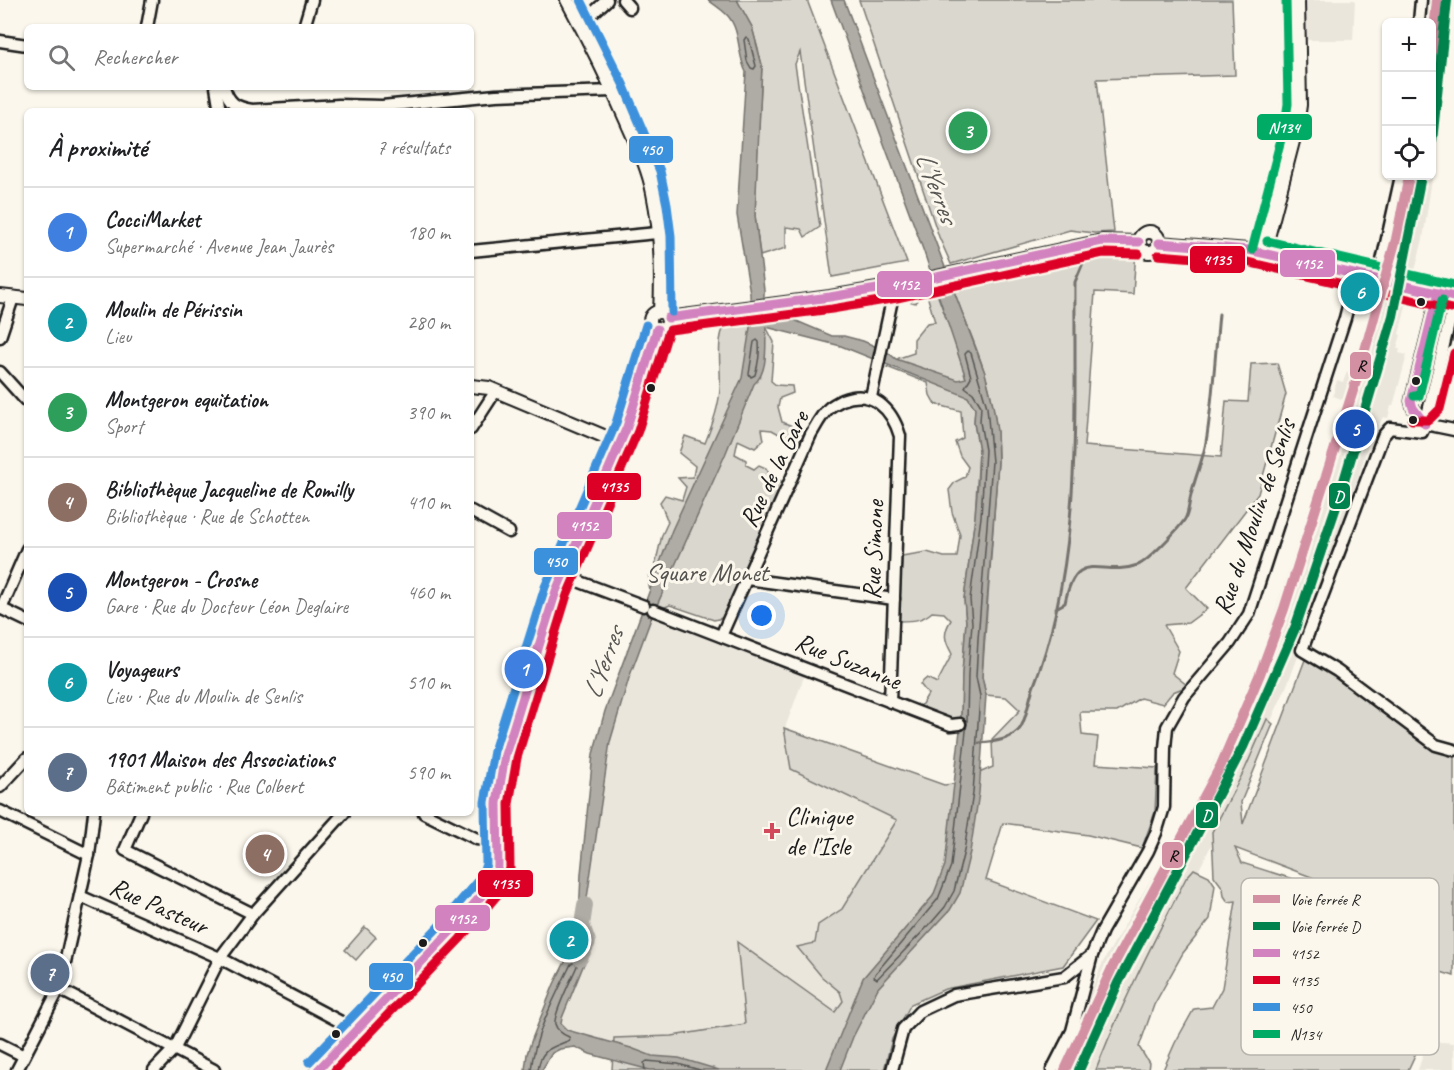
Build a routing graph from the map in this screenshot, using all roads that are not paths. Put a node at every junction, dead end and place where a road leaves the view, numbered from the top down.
1 (153, 0) edge
2 (312, 0) edge
3 (567, 0) edge
4 (607, 0) edge
5 (1298, 0) edge
6 (1421, 0) edge
7 (1419, 18) edge
8 (148, 24) edge
9 (305, 24) edge
10 (580, 24) junction
11 (0, 41) edge
12 (24, 45) edge
13 (216, 90) edge
14 (225, 90) edge
15 (613, 91) junction
16 (220, 108) edge
17 (243, 108) edge
18 (371, 108) edge
19 (1400, 180) edge
20 (657, 233) junction
21 (474, 251) edge
22 (1264, 253) junction
23 (1356, 275) junction
24 (1379, 280) joint
25 (895, 286) junction
26 (1408, 286) tunnel mouth
27 (1438, 293) junction
28 (6, 297) edge
29 (1454, 297) edge
30 (24, 299) edge
31 (1454, 303) edge
32 (664, 315) junction
33 (0, 337) edge
34 (0, 372) edge
35 (474, 386) edge
36 (495, 392) junction
37 (871, 397) junction
38 (24, 399) edge
39 (1430, 405) junction
40 (1413, 408) junction
41 (474, 424) edge
42 (1425, 424) junction
43 (1454, 430) edge
44 (620, 443) junction
45 (474, 513) edge
46 (509, 532) dead end
47 (24, 556) edge
48 (562, 575) junction
49 (747, 579) junction
50 (894, 599) junction
51 (0, 609) edge
52 (24, 620) edge
53 (721, 636) junction
54 (890, 702) junction
55 (960, 724) dead end
56 (1454, 750) edge
57 (24, 761) edge
58 (0, 787) edge
59 (0, 811) edge
60 (94, 816) edge
61 (140, 816) edge
62 (341, 816) edge
63 (430, 816) edge
64 (497, 842) junction
65 (89, 855) junction
66 (80, 896) junction
67 (254, 914) junction
68 (1092, 955) junction
69 (220, 958) junction
70 (59, 989) junction
71 (356, 1030) junction
72 (0, 1044) edge
73 (174, 1048) junction
74 (24, 1056) junction
75 (16, 1070) edge
76 (154, 1070) edge
77 (214, 1070) edge
78 (318, 1070) edge
79 (892, 1070) edge
80 (1052, 1070) edge

1 - 8 street
2 - 9 street
3 - 10 street
4 - 10 street
5 - 22 street
6 - 7 street
10 - 15 street
11 - 12 street
13 - 16 street
14 - 17 street
15 - 18 street
15 - 20 street
19 - 24 street
20 - 21 street
20 - 32 street
22 - 23 street
22 - 25 street
23 - 24 street
23 - 68 street, Rue du Moulin de Senlis
25 - 32 street
25 - 37 street
26 - 27 street
27 - 29 street
27 - 40 street
28 - 30 street
28 - 33 street
31 - 39 street
32 - 44 street
34 - 38 street
35 - 36 street
36 - 41 street
36 - 44 street
37 - 49 street, Rue de la Gare
37 - 50 street, Rue Simone
39 - 40 street
39 - 42 street
40 - 42 street
42 - 43 street
42 - 56 street
44 - 48 street
45 - 46 street
47 - 51 street
48 - 53 street, Rue Suzanne
48 - 64 street
49 - 50 street
49 - 53 street, Rue de la Gare
50 - 54 street, Rue Simone
51 - 52 street
53 - 54 street, Rue Suzanne
54 - 55 street, Rue Suzanne
57 - 58 street
59 - 65 street
60 - 65 street
61 - 67 street
62 - 67 street
63 - 64 street
64 - 71 street
65 - 66 street
66 - 69 street, Rue Pasteur
66 - 70 street
67 - 69 street
68 - 79 street, Rue du Moulin de Senlis
68 - 80 street
69 - 71 street, Rue Pasteur
69 - 73 street
70 - 73 street
70 - 74 street
71 - 78 street
72 - 74 street
73 - 76 street
73 - 77 street
74 - 75 street

